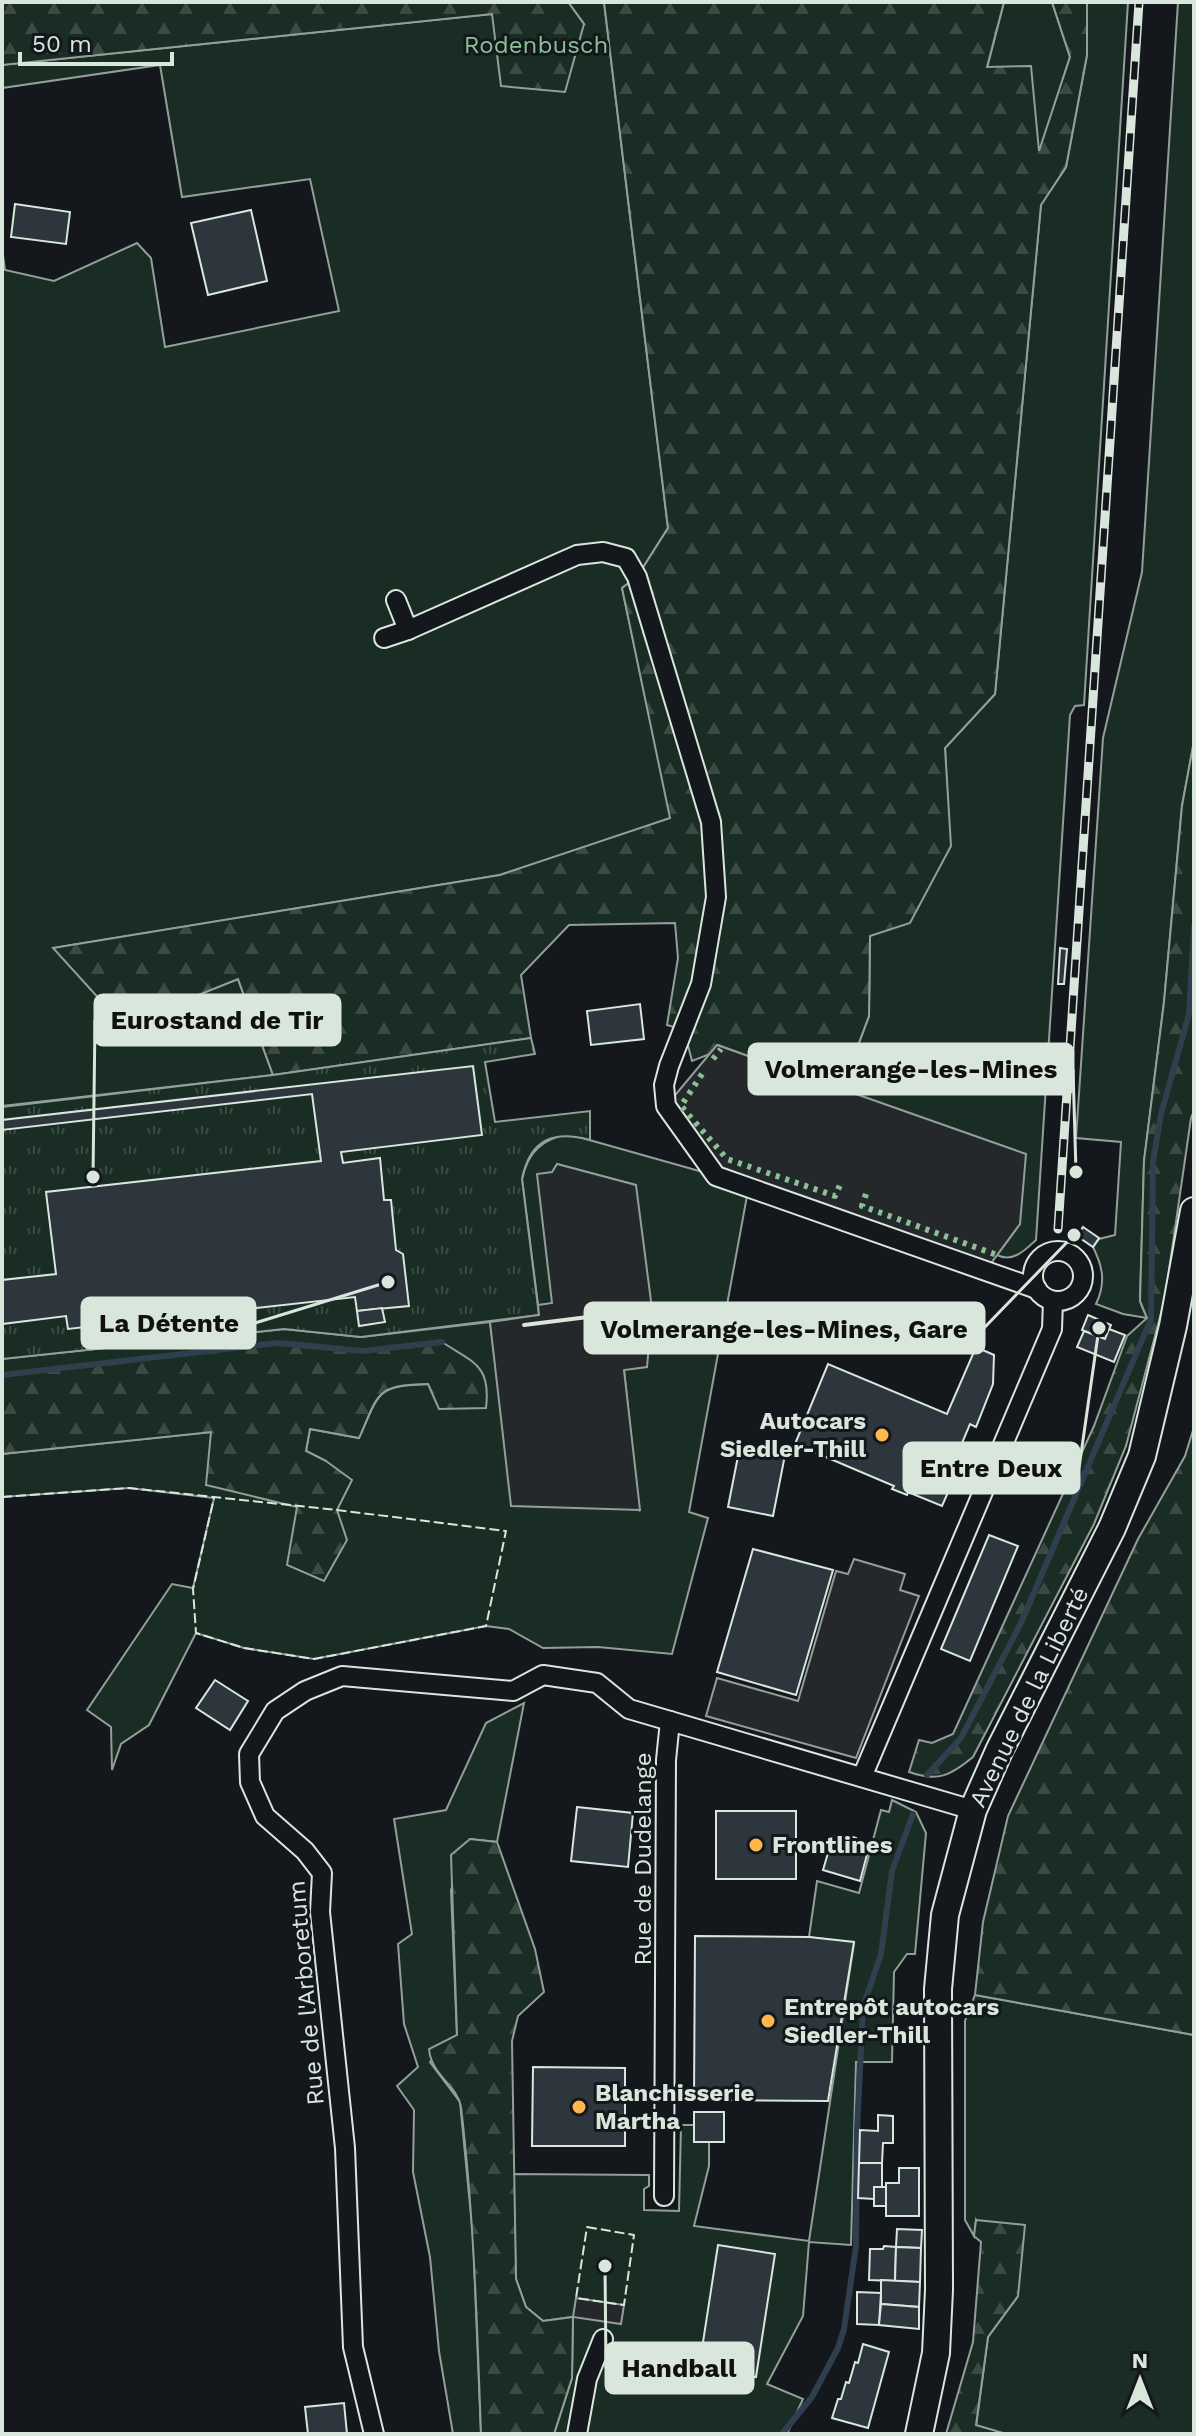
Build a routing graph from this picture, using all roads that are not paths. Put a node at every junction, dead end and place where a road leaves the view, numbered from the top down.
1 (396, 600) dead end
2 (408, 630) junction
3 (384, 638) dead end
4 (1194, 1211) edge
5 (1037, 1289) junction
6 (1053, 1301) junction
7 (670, 1721) junction
8 (862, 1777) junction
9 (973, 1810) junction
10 (664, 2196) dead end
11 (603, 2339) dead end
12 (374, 2434) edge
13 (577, 2434) edge
14 (919, 2434) edge

1 - 2 street
2 - 3 street
2 - 5 street
4 - 9 main road, Avenue de la Liberté
5 - 6 street
5 - 6 street
6 - 8 street
7 - 8 street, Rue de Dudelange
7 - 10 street, Rue de Dudelange
7 - 12 street, Rue de l'Arboretum
8 - 9 street, Rue de Dudelange
9 - 14 main road, Avenue de la Liberté
11 - 13 street

